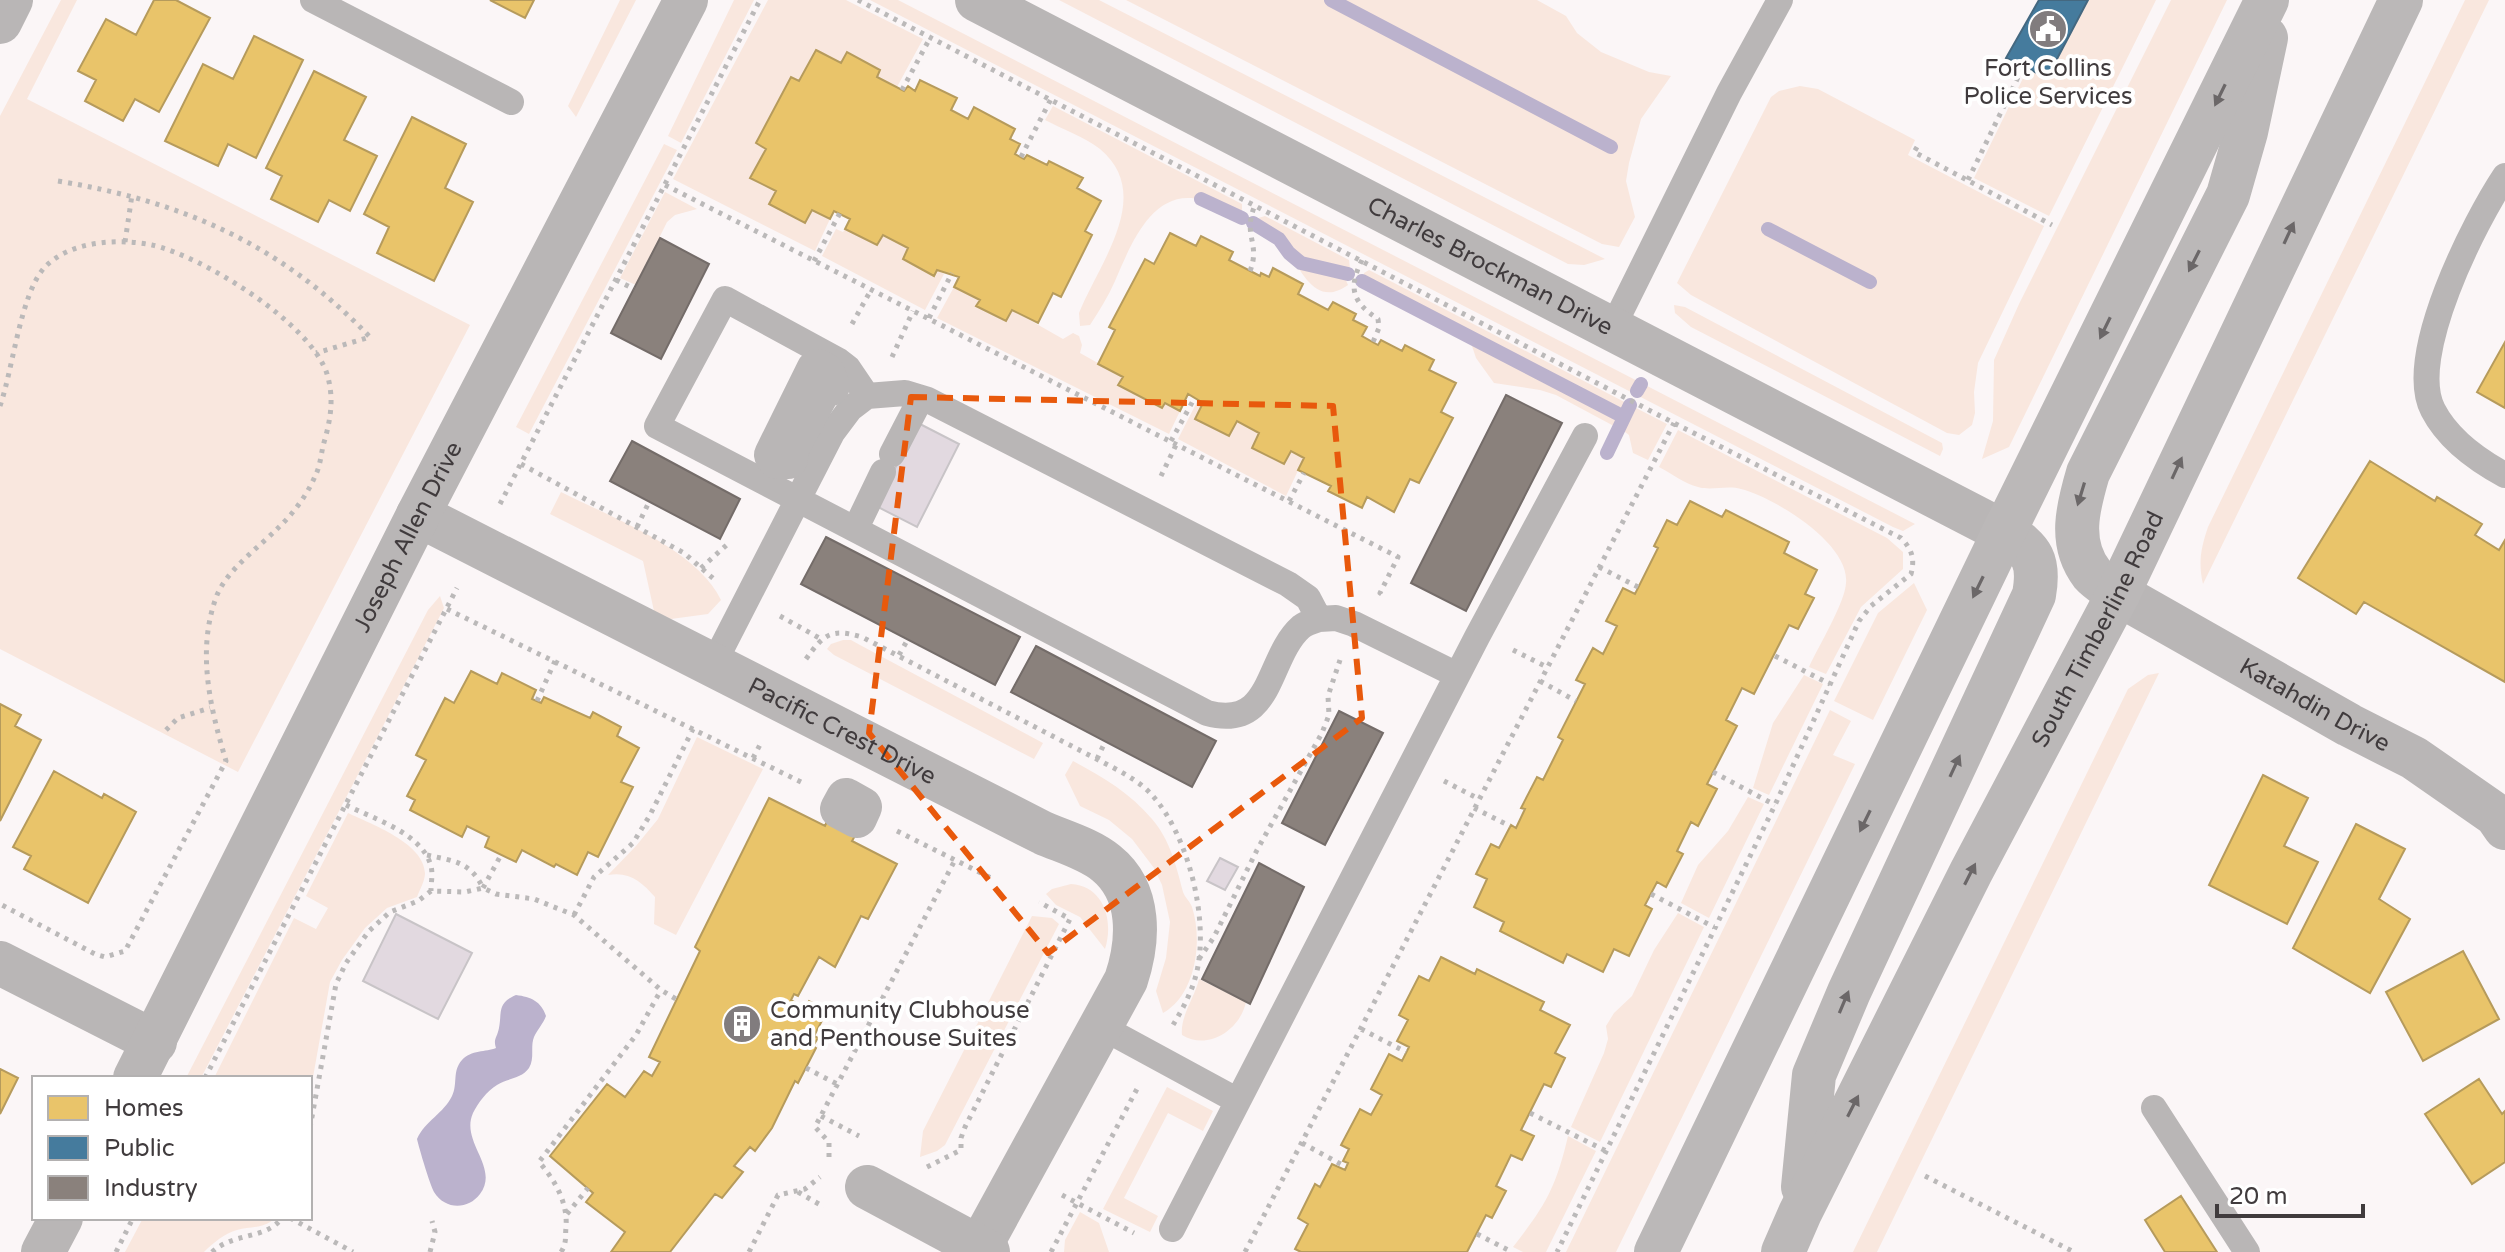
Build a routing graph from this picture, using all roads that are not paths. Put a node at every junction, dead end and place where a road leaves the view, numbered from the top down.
1 (11, 0) edge
2 (313, 0) edge
3 (686, 0) edge
4 (977, 0) edge
5 (1780, 0) edge
6 (2267, 0) edge
7 (2273, 0) edge
8 (2401, 0) edge
9 (0, 22) edge
10 (511, 102) dead end
11 (2505, 176) edge
12 (1612, 329) junction
13 (867, 396) junction
14 (921, 398) junction
15 (1585, 436) dead end
16 (2505, 475) edge
17 (798, 499) junction
18 (418, 515) junction
19 (856, 528) junction
20 (2004, 532) junction
21 (2118, 594) junction
22 (1319, 619) junction
23 (713, 665) junction
24 (1457, 675) junction
25 (2505, 828) edge
26 (0, 963) edge
27 (1100, 1026) junction
28 (145, 1060) edge
29 (1238, 1101) junction
30 (2154, 1108) dead end
31 (867, 1187) dead end
32 (60, 1220) edge
33 (1172, 1229) dead end
34 (1791, 1232) edge
35 (981, 1251) edge
36 (43, 1252) edge
37 (1656, 1252) edge
38 (2247, 1252) edge

1 - 9 street
2 - 10 lane
3 - 18 street, Joseph Allen Drive
4 - 12 street, Charles Brockman Drive
5 - 12 lane
6 -> 20 main road
7 -> 21 main road
21 -> 8 main road, South Timberline Road
11 - 16 lane
12 - 20 street, Charles Brockman Drive
13 - 14 lane
13 - 17 lane
13 - 17 lane
14 - 19 lane
14 - 22 lane
15 - 24 lane
17 - 19 lane
17 - 23 lane
18 - 23 street, Pacific Crest Drive
18 - 28 street, Joseph Allen Drive
19 - 22 lane
34 -> 20 main road
20 -> 37 main road
21 - 25 street, Katahdin Drive
34 -> 21 main road, South Timberline Road
22 - 24 lane
23 - 27 street, Pacific Crest Drive
24 - 29 lane
26 - 28 street
27 - 29 lane
27 - 35 street, Pacific Crest Drive
29 - 33 lane
30 - 38 lane
31 - 35 street
32 - 36 street

